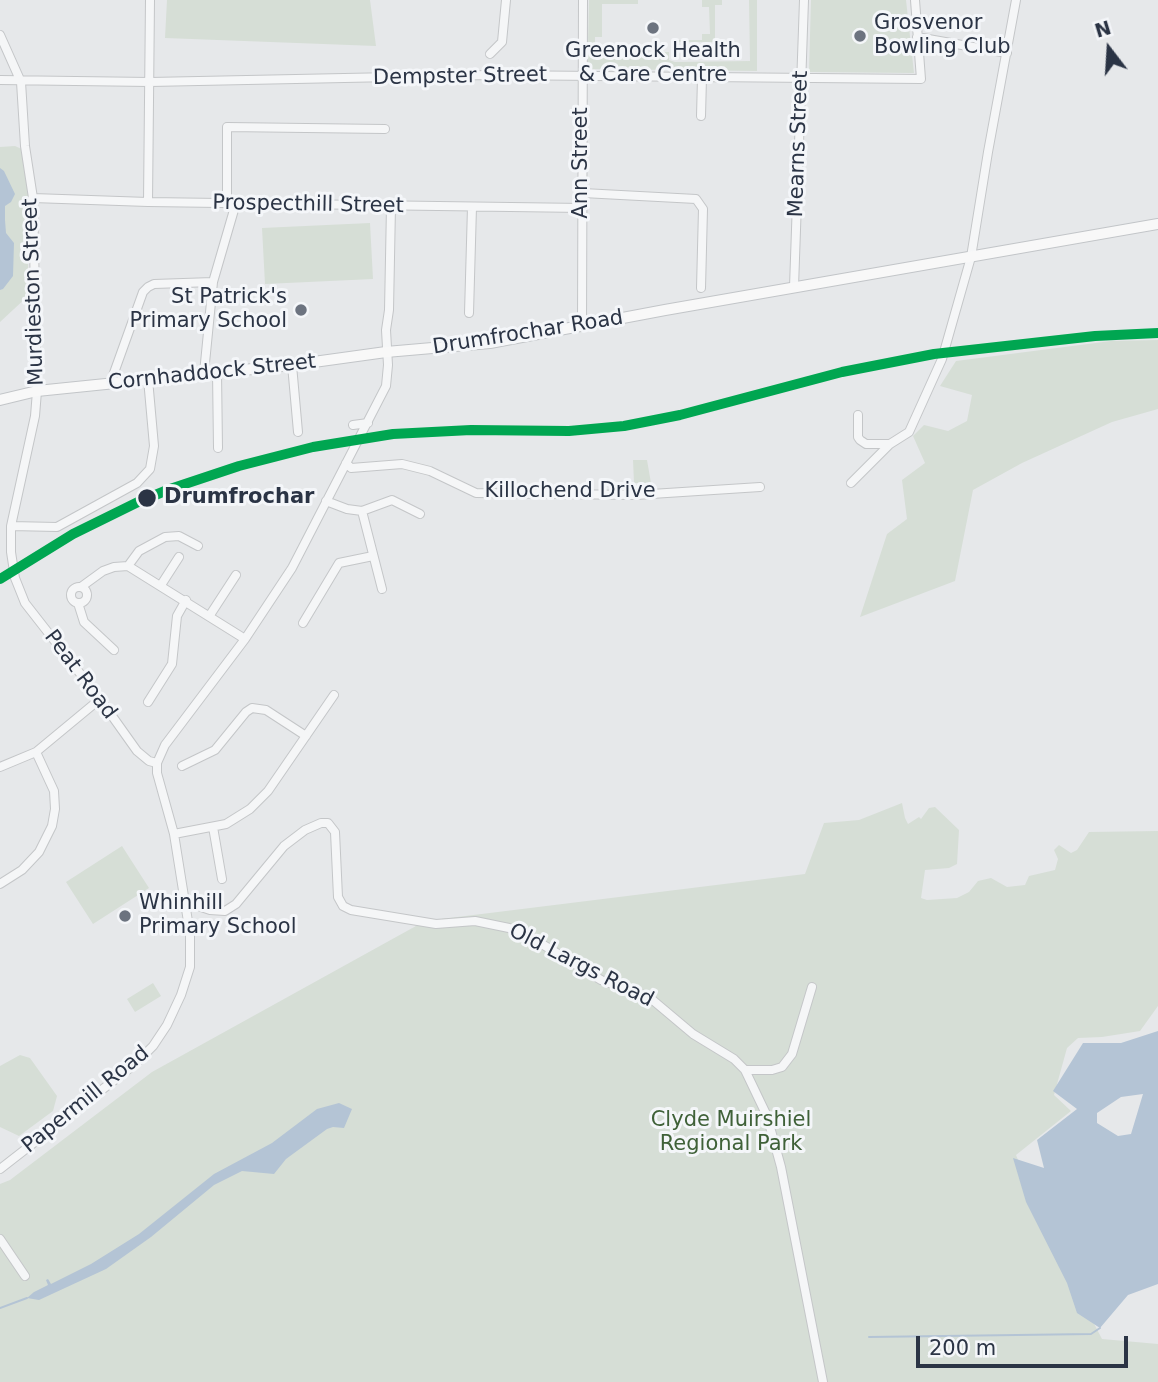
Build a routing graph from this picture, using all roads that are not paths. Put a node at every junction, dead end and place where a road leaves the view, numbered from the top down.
1 (150, 0) edge
2 (506, 0) edge
3 (583, 0) edge
4 (804, 0) edge
5 (915, 0) edge
6 (1016, 0) edge
7 (0, 35) edge
8 (918, 37) junction
9 (1007, 52) junction
10 (490, 54) dead end
11 (581, 76) junction
12 (702, 78) junction
13 (802, 78) junction
14 (0, 80) edge
15 (21, 82) junction
16 (150, 82) junction
17 (701, 116) dead end
18 (385, 129) dead end
19 (583, 193) junction
20 (33, 198) junction
21 (148, 202) junction
22 (232, 203) junction
23 (391, 206) junction
24 (472, 207) junction
25 (583, 208) junction
26 (1158, 224) edge
27 (971, 257) junction
28 (214, 282) junction
29 (794, 287) junction
30 (701, 288) dead end
31 (469, 313) dead end
32 (582, 327) junction
33 (386, 352) junction
34 (292, 365) junction
35 (217, 372) junction
36 (204, 373) junction
37 (148, 379) junction
38 (110, 384) junction
39 (37, 391) junction
40 (0, 400) edge
41 (858, 415) dead end
42 (367, 424) junction
43 (353, 425) dead end
44 (298, 432) dead end
45 (890, 444) junction
46 (218, 448) dead end
47 (346, 463) junction
48 (851, 483) dead end
49 (760, 487) dead end
50 (326, 501) junction
51 (362, 511) junction
52 (420, 514) dead end
53 (11, 526) junction
54 (198, 546) dead end
55 (11, 552) joint
56 (373, 556) junction
57 (178, 557) dead end
58 (128, 566) junction
59 (236, 575) dead end
60 (161, 585) junction
61 (382, 589) dead end
62 (186, 600) junction
63 (209, 615) junction
64 (303, 623) dead end
65 (245, 639) junction
66 (114, 650) dead end
67 (334, 695) dead end
68 (100, 699) junction
69 (148, 702) dead end
70 (306, 736) junction
71 (36, 752) junction
72 (157, 763) junction
73 (182, 766) dead end
74 (0, 767) edge
75 (213, 827) junction
76 (174, 834) junction
77 (222, 879) dead end
78 (0, 884) edge
79 (186, 904) junction
80 (813, 987) dead end
81 (745, 1070) junction
82 (0, 1169) edge
83 (0, 1239) edge
84 (25, 1276) dead end
85 (823, 1382) edge

1 - 16 street
2 - 10 street
3 - 11 street, Ann Street
4 - 13 street, Mearns Street
5 - 8 street
6 - 9 street
7 - 15 street, Murdieston Street
8 - 9 street
8 - 13 street, Dempster Street
9 - 27 street
11 - 12 street, Dempster Street
11 - 16 street, Dempster Street
11 - 19 street, Ann Street
12 - 13 street, Dempster Street
12 - 17 street
13 - 29 street, Mearns Street
14 - 15 street, Dempster Street
15 - 16 street, Dempster Street
15 - 20 street, Murdieston Street
16 - 21 street
18 - 22 street
19 - 25 street, Ann Street
19 - 30 street
20 - 21 street, Prospecthill Street
20 - 39 street, Murdieston Street
21 - 22 street, Prospecthill Street
22 - 23 street, Prospecthill Street
22 - 28 street
23 - 24 street, Prospecthill Street
23 - 33 street
24 - 25 street, Prospecthill Street
24 - 31 street
25 - 32 street, Ann Street
26 - 27 main road, Drumfrochar Road
27 - 29 main road, Drumfrochar Road
27 - 45 street
28 - 36 street
28 - 38 street
29 - 32 main road, Drumfrochar Road
32 - 33 main road, Drumfrochar Road
33 - 34 main road, Cornhaddock Street
33 - 42 street
34 - 35 main road, Cornhaddock Street
34 - 44 street
35 - 36 main road, Cornhaddock Street
35 - 46 street
36 - 37 main road, Cornhaddock Street
37 - 38 main road, Cornhaddock Street
37 - 53 street
38 - 39 main road, Cornhaddock Street
39 - 40 main road, Cornhaddock Street
39 - 53 street, Murdieston Street
41 - 45 street
42 - 43 street
42 - 47 street
45 - 48 street
47 - 49 street, Killochend Drive
47 - 50 street
50 - 51 street
50 - 65 street
51 - 52 street
51 - 56 street
53 - 55 street, Murdieston Street
54 - 58 street
55 - 68 street, Peat Road
56 - 61 street
56 - 64 street
57 - 60 street
58 - 60 street
58 - 66 street
59 - 63 street
60 - 62 street
62 - 63 street
62 - 69 street
63 - 65 street
65 - 72 street
67 - 70 street
68 - 71 street
68 - 72 street, Peat Road
70 - 73 street
70 - 75 street
71 - 74 street
71 - 78 street
72 - 76 street
75 - 76 street
75 - 77 street
76 - 79 street
79 - 81 street, Old Largs Road
79 - 82 street, Papermill Road
80 - 81 street
81 - 85 street, Old Largs Road
83 - 84 street

